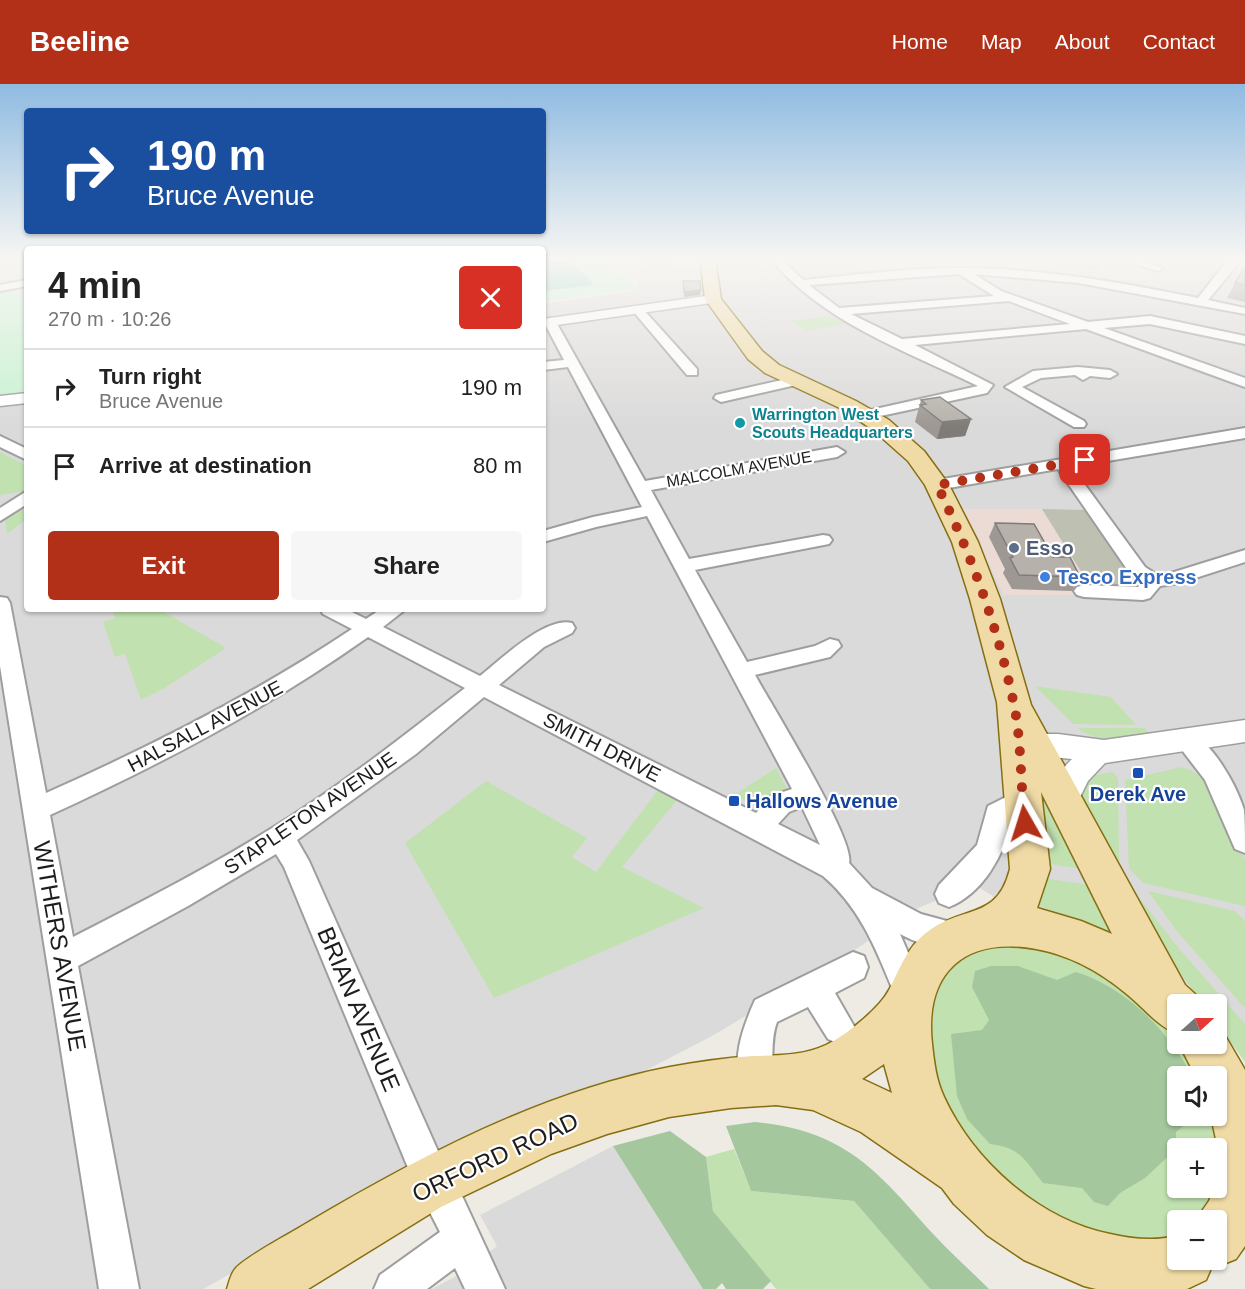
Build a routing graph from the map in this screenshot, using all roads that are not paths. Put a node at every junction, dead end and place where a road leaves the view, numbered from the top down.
1 (593, 315) edge
2 (642, 315) edge
3 (725, 315) edge
4 (843, 315) edge
5 (1056, 315) edge
6 (546, 322) edge
7 (1086, 326) junction
8 (1245, 340) edge
9 (898, 343) junction
10 (572, 363) junction
11 (546, 366) edge
12 (692, 372) dead end
13 (1110, 374) dead end
14 (795, 381) junction
15 (1245, 383) edge
16 (986, 387) junction
17 (1012, 387) junction
18 (24, 398) edge
19 (721, 398) dead end
20 (0, 401) edge
21 (867, 415) junction
22 (1075, 419) dead end
23 (1245, 433) edge
24 (3, 444) edge
25 (837, 452) dead end
26 (24, 454) edge
27 (1062, 464) junction
28 (937, 485) junction
29 (641, 486) junction
30 (24, 496) edge
31 (0, 498) edge
32 (24, 498) edge
33 (653, 510) junction
34 (0, 516) edge
35 (546, 536) edge
36 (823, 540) dead end
37 (1245, 556) edge
38 (684, 566) junction
39 (1154, 581) junction
40 (1084, 591) dead end
41 (0, 603) edge
42 (336, 612) edge
43 (391, 612) edge
44 (366, 628) junction
45 (565, 628) dead end
46 (830, 646) dead end
47 (741, 672) junction
48 (481, 685) junction
49 (1014, 702) junction
50 (1245, 731) edge
51 (1187, 741) junction
52 (1094, 751) junction
53 (1028, 753) junction
54 (808, 794) junction
55 (1064, 798) junction
56 (1022, 800) junction
57 (37, 809) junction
58 (759, 827) junction
59 (280, 837) junction
60 (1245, 841) edge
61 (833, 868) junction
62 (865, 899) junction
63 (967, 919) junction
64 (63, 958) junction
65 (854, 967) dead end
66 (814, 987) junction
67 (1167, 995) edge
68 (908, 1000) junction
69 (1167, 1001) edge
70 (840, 1028) dead end
71 (1209, 1054) edge
72 (1211, 1054) edge
73 (772, 1081) junction
74 (1245, 1092) edge
75 (1245, 1154) edge
76 (1245, 1163) edge
77 (959, 1168) junction
78 (433, 1182) junction
79 (1231, 1227) edge
80 (462, 1239) junction
81 (1167, 1264) edge
82 (119, 1289) edge
83 (256, 1289) edge
84 (394, 1289) edge
85 (486, 1289) edge

1 - 6 street
2 - 12 street
3 - 14 main road
4 - 9 street
5 - 7 street
6 - 10 street
7 - 8 street
7 - 9 street
7 - 15 street
9 - 16 street
10 - 11 street
10 - 29 street
13 - 17 street
14 - 19 street
14 - 21 main road
16 - 17 street
16 - 21 street
17 - 22 street
18 - 20 street
21 - 28 main road
23 - 27 street
24 - 26 street
25 - 29 street, MALCOLM AVENUE
27 - 28 street
27 - 39 street
28 - 49 main road
29 - 33 street
30 - 31 street
32 - 34 street
33 - 35 street
33 - 38 street
36 - 38 street
37 - 39 street
38 - 47 street
39 - 40 street
41 - 57 street, WITHERS AVENUE
42 - 44 street, SMITH DRIVE
43 - 44 street, HALSALL AVENUE
44 - 48 street, SMITH DRIVE
44 - 57 street, HALSALL AVENUE
45 - 48 street, STAPLETON AVENUE
46 - 47 street
47 - 54 street
48 - 58 street, SMITH DRIVE
48 - 59 street, STAPLETON AVENUE
49 - 52 street
49 - 53 main road
50 - 51 street
51 - 52 street
51 - 60 street
52 - 53 street
52 - 55 street
53 - 55 main road
53 - 56 main road
54 - 58 street
54 - 61 street
55 - 67 main road
56 - 63 street
56 - 63 main road
57 - 64 street, WITHERS AVENUE
58 - 61 street, SMITH DRIVE
59 - 64 street, STAPLETON AVENUE
59 - 78 street, BRIAN AVENUE
61 - 62 street, SMITH DRIVE
62 - 63 street, SMITH DRIVE
62 - 68 street, SMITH DRIVE
63 - 68 main road
63 - 69 main road
64 - 82 street, WITHERS AVENUE
65 - 66 street
66 - 70 street
66 - 73 street
68 - 73 main road, ORFORD ROAD
68 - 77 main road
71 - 75 main road
72 - 74 street
73 - 77 main road, ORFORD ROAD
73 - 78 main road, ORFORD ROAD
76 - 79 main road
77 - 81 main road
78 - 80 street, BRIAN AVENUE
78 - 83 main road, ORFORD ROAD
80 - 84 street
80 - 85 street, BRIAN AVENUE

